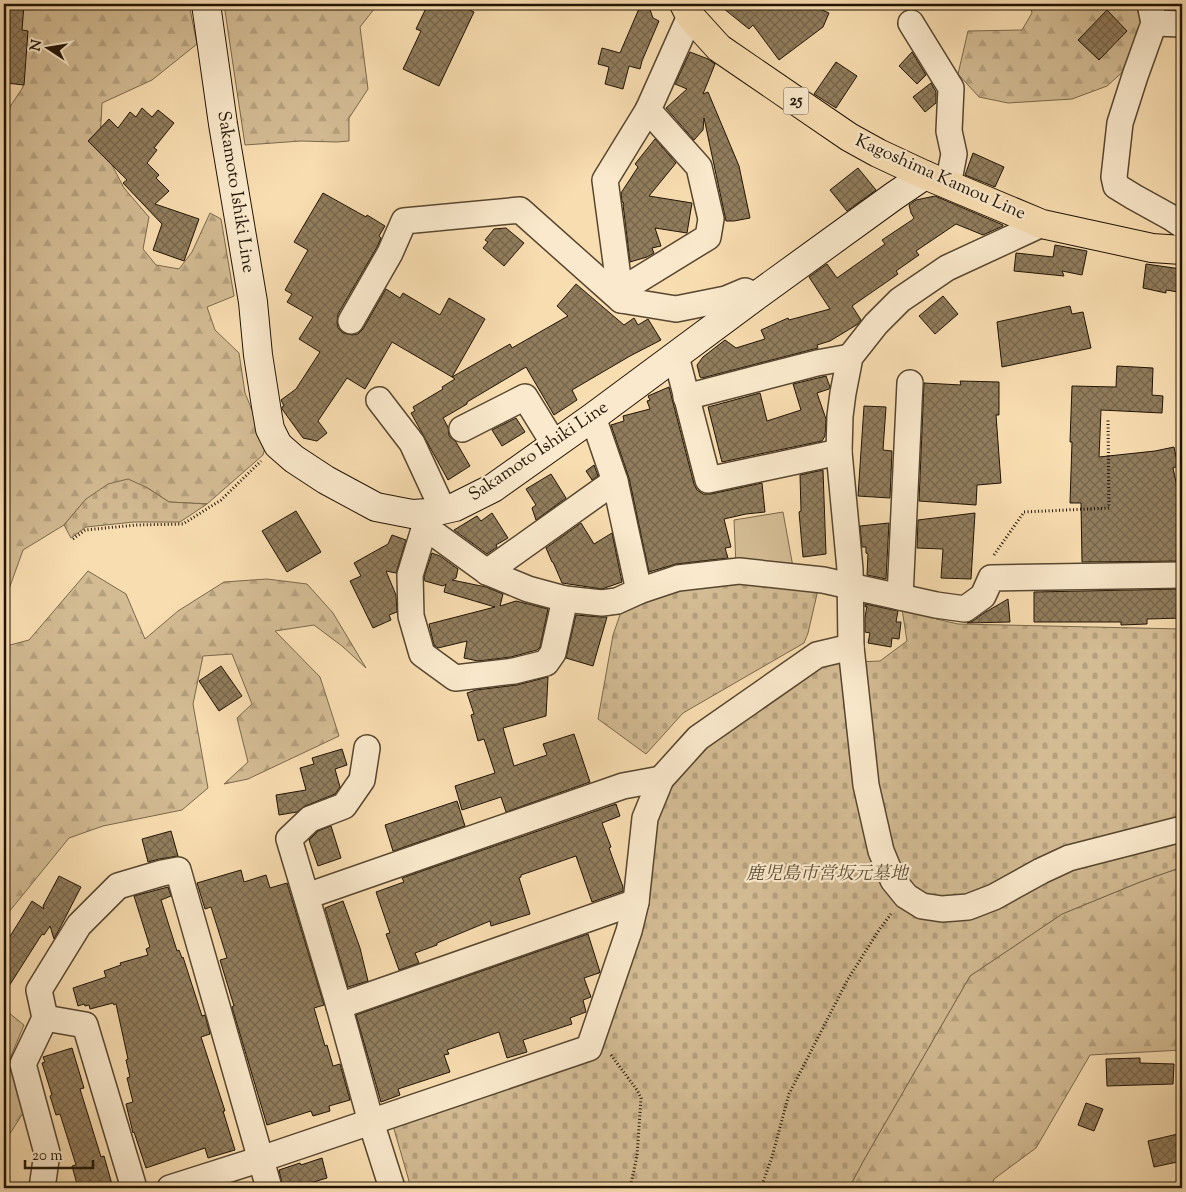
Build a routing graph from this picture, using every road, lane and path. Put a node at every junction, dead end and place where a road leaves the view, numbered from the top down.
1 (206, 4) edge
2 (687, 10) edge
3 (1152, 14) edge
4 (911, 23) dead end
5 (1182, 24) edge
6 (648, 110) junction
7 (936, 180) junction
8 (1042, 224) junction
9 (1182, 225) edge
10 (1182, 250) edge
11 (620, 295) junction
12 (756, 296) junction
13 (351, 321) dead end
14 (676, 356) junction
15 (850, 357) junction
16 (910, 383) dead end
17 (686, 397) junction
18 (379, 400) dead end
19 (593, 417) junction
20 (1108, 419) dead end
21 (462, 429) dead end
22 (554, 444) junction
23 (278, 445) junction
24 (839, 452) junction
25 (615, 481) junction
26 (433, 517) junction
27 (73, 539) dead end
28 (487, 572) junction
29 (1182, 575) edge
30 (990, 578) junction
31 (850, 586) junction
32 (639, 591) junction
33 (900, 597) junction
34 (564, 599) junction
35 (851, 647) junction
36 (367, 748) dead end
37 (661, 779) junction
38 (1182, 829) edge
39 (307, 896) junction
40 (906, 896) junction
41 (636, 902) junction
42 (339, 1006) junction
43 (45, 1018) junction
44 (592, 1037) junction
45 (371, 1122) junction
46 (47, 1153) junction
47 (261, 1159) junction
48 (42, 1188) edge
49 (56, 1188) edge
50 (134, 1188) edge
51 (170, 1188) edge
52 (269, 1188) edge
53 (392, 1188) edge
54 (630, 1188) edge
55 (761, 1188) edge

1 - 23 main road, Sakamoto Ishiki Line
2 - 6 street
2 - 7 main road, Kagoshima Kamou Line / 25
3 - 5 street
3 - 9 street
4 - 7 street
6 - 11 street
6 - 11 street
7 - 8 main road, Kagoshima Kamou Line / 25
7 - 12 main road, Sakamoto Ishiki Line
8 - 10 main road, Kagoshima Kamou Line / 25
8 - 15 street
11 - 12 street
11 - 13 street
12 - 14 main road, Sakamoto Ishiki Line
14 - 17 street
14 - 19 main road, Sakamoto Ishiki Line
15 - 17 street
15 - 24 street
16 - 33 street
17 - 24 street
18 - 26 street
19 - 22 main road, Sakamoto Ishiki Line
19 - 25 street
20 - 30 path
21 - 22 street
22 - 26 main road, Sakamoto Ishiki Line
23 - 26 main road, Sakamoto Ishiki Line
23 - 27 path
24 - 31 street
25 - 28 street
25 - 32 street
26 - 28 street
26 - 34 street
28 - 34 street
29 - 30 street
30 - 33 street
31 - 32 street
31 - 33 street
31 - 35 street
32 - 34 street
35 - 37 street
35 - 40 street
36 - 39 street
37 - 39 street
37 - 41 street
38 - 40 street
39 - 42 street
40 - 55 path
41 - 42 street
41 - 44 street
42 - 45 street
43 - 46 street
43 - 47 street
43 - 50 street
44 - 45 street
44 - 54 path
45 - 47 street
45 - 53 street
46 - 48 street
46 - 49 street
47 - 51 street
47 - 52 street

